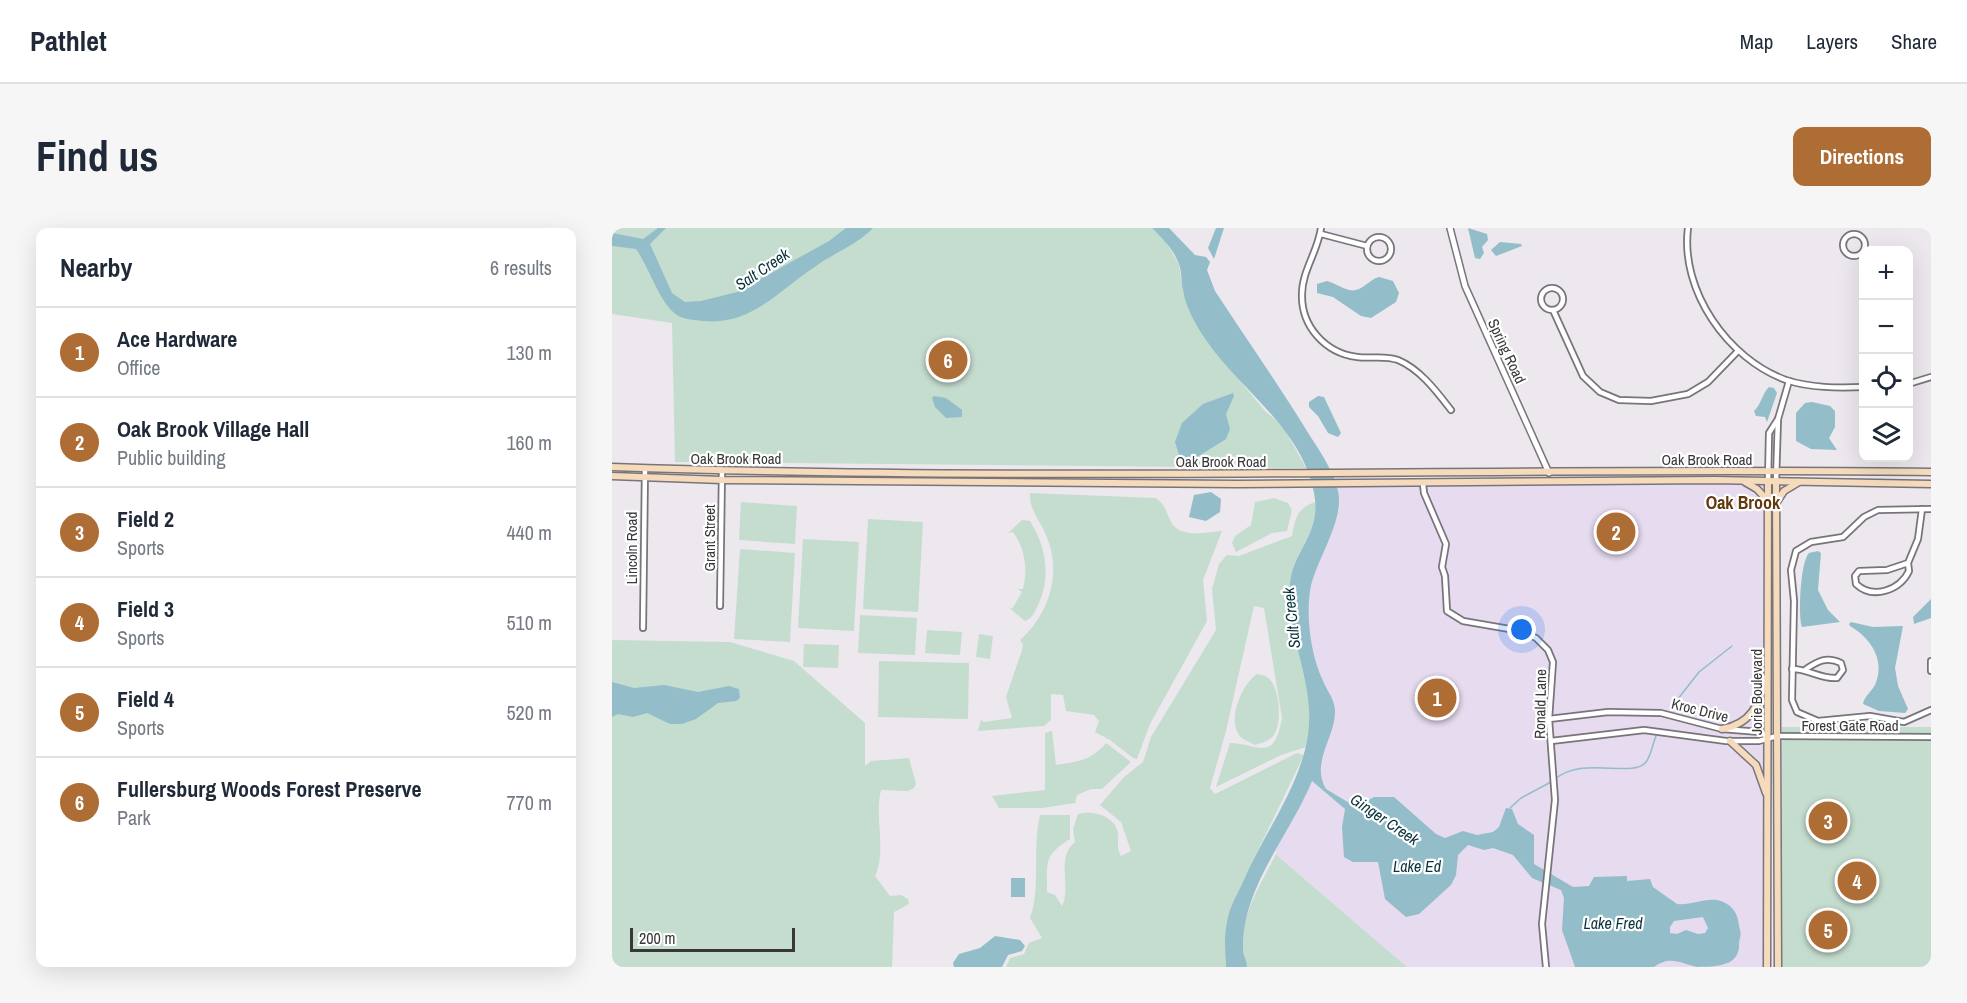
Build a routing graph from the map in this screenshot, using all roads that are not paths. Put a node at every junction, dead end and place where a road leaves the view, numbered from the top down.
1 (1450, 228) edge
2 (1688, 228) edge
3 (1321, 231) edge
4 (1854, 231) edge
5 (1366, 246) junction
6 (1552, 310) junction
7 (1737, 352) junction
8 (1931, 377) edge
9 (1789, 381) junction
10 (1913, 382) edge
11 (1859, 387) edge
12 (1450, 410) dead end
13 (1778, 419) junction
14 (612, 467) edge
15 (645, 468) junction
16 (722, 470) junction
17 (1769, 471) junction
18 (1777, 471) junction
19 (1931, 472) edge
20 (1549, 473) junction
21 (612, 476) edge
22 (644, 477) junction
23 (722, 480) junction
24 (1742, 481) junction
25 (1772, 481) junction
26 (1800, 481) junction
27 (1550, 482) junction
28 (1423, 484) junction
29 (1931, 484) edge
30 (1768, 501) junction
31 (1776, 504) junction
32 (1922, 509) junction
33 (1931, 509) edge
34 (1908, 563) junction
35 (720, 606) dead end
36 (1769, 609) junction
37 (1777, 609) junction
38 (643, 628) dead end
39 (1931, 661) edge
40 (1768, 669) junction
41 (1792, 669) junction
42 (1806, 669) junction
43 (1931, 671) edge
44 (1931, 710) edge
45 (1549, 719) junction
46 (1722, 729) junction
47 (1777, 736) junction
48 (1768, 737) junction
49 (1931, 737) edge
50 (1551, 741) junction
51 (1730, 741) junction
52 (1767, 799) junction
53 (1546, 967) edge
54 (1767, 967) edge
55 (1778, 967) edge

1 - 20 street, Spring Road
2 - 7 street
3 - 5 street
3 - 12 street
4 - 4 street
5 - 5 street
6 - 6 street
6 - 7 street
7 - 9 street
8 - 10 street
9 - 11 street
9 - 13 street, Jorie Boulevard
13 - 17 street, Jorie Boulevard
13 - 18 street, Jorie Boulevard
14 - 15 main road, Oak Brook Road
15 - 16 main road, Oak Brook Road
15 - 22 street, Lincoln Road
16 - 20 main road, Oak Brook Road
16 - 23 street, Grant Street
17 - 18 main road, Oak Brook Road
17 - 20 main road, Oak Brook Road
17 - 25 street, Jorie Boulevard
18 - 19 main road, Oak Brook Road
18 - 25 street, Jorie Boulevard
20 - 27 street, Spring Road
21 - 22 main road, Oak Brook Road
22 - 23 main road, Oak Brook Road
22 - 38 street, Lincoln Road
23 - 28 main road, Oak Brook Road
23 - 35 street, Grant Street
24 - 25 main road, Oak Brook Road
24 - 27 main road, Oak Brook Road
24 - 30 main road
25 - 26 main road, Oak Brook Road
25 - 30 main road, Jorie Boulevard
25 - 31 main road, Jorie Boulevard
26 - 29 main road, Oak Brook Road
26 - 31 main road
27 - 28 main road, Oak Brook Road
28 - 45 street, Ronald Lane
30 - 36 main road, Jorie Boulevard
31 - 37 main road, Jorie Boulevard
32 - 33 street
32 - 34 street
32 - 41 street
34 - 34 street
36 - 37 main road
36 - 40 main road, Jorie Boulevard
37 - 47 main road, Jorie Boulevard
39 - 43 street
40 - 46 main road
40 - 48 main road, Jorie Boulevard
41 - 42 street
41 - 44 street
42 - 42 street
45 - 46 street, Kroc Drive
45 - 50 street, Ronald Lane
46 - 48 street, Kroc Drive
47 - 48 street, Forest Gate Road
47 - 49 street, Forest Gate Road
47 - 55 main road, Jorie Boulevard
48 - 51 street, Kroc Drive
48 - 52 main road, Jorie Boulevard
50 - 51 street, Kroc Drive
50 - 53 street, Ronald Lane
51 - 52 main road
52 - 54 main road, Jorie Boulevard

